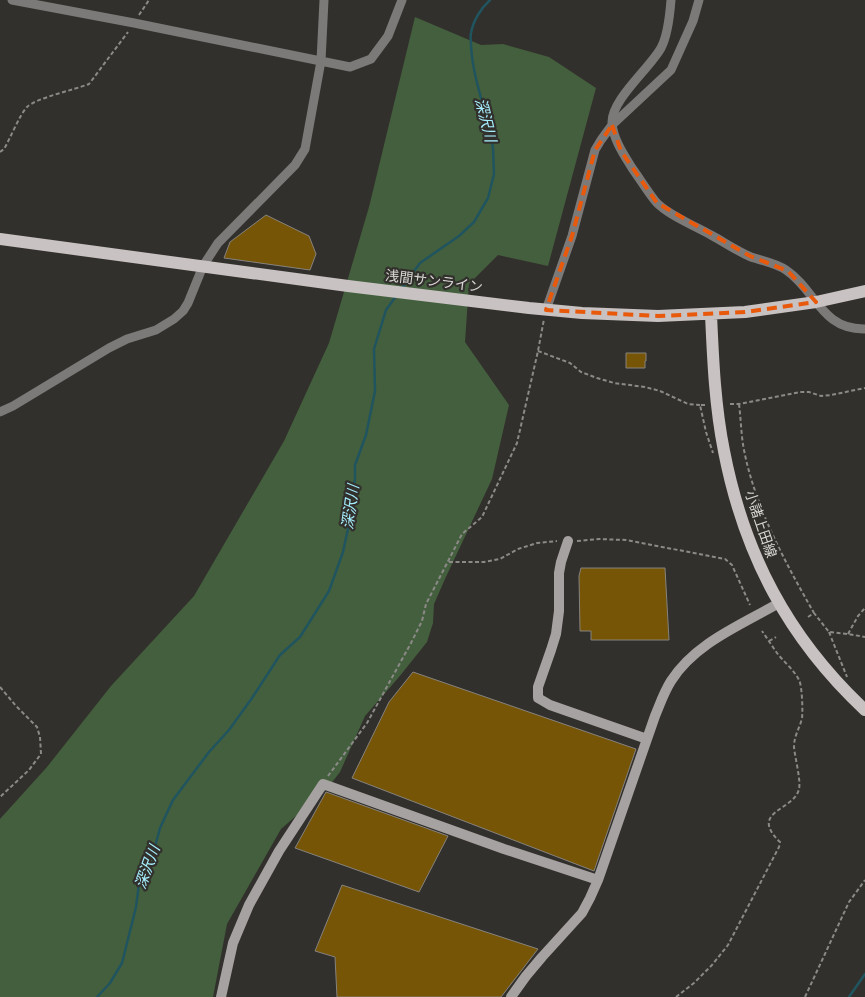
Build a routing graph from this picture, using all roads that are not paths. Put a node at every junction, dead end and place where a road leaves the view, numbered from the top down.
1 (12, 0) edge
2 (324, 0) edge
3 (402, 0) edge
4 (671, 0) edge
5 (700, 0) edge
6 (322, 62) junction
7 (612, 125) junction
8 (0, 240) edge
9 (203, 266) junction
10 (865, 291) edge
11 (816, 302) junction
12 (546, 310) junction
13 (711, 314) junction
14 (865, 329) edge
15 (0, 412) edge
16 (568, 541) road end
17 (779, 603) junction
18 (865, 710) edge
19 (647, 739) junction
20 (598, 880) junction
21 (221, 997) edge
22 (511, 997) edge

1 - 6 street
2 - 6 street
3 - 6 street
4 - 7 street
5 - 7 street
6 - 9 street
7 - 11 street
7 - 12 street
8 - 9 main road, 浅間サンライン
9 - 12 main road, 浅間サンライン
9 - 15 street
10 - 11 main road, 浅間サンライン
11 - 13 main road, 浅間サンライン
11 - 14 street
12 - 13 main road, 浅間サンライン
13 - 17 main road, 小諸上田線
16 - 19 street
17 - 18 main road, 小諸上田線
17 - 19 street
19 - 20 street
20 - 21 street
20 - 22 street

